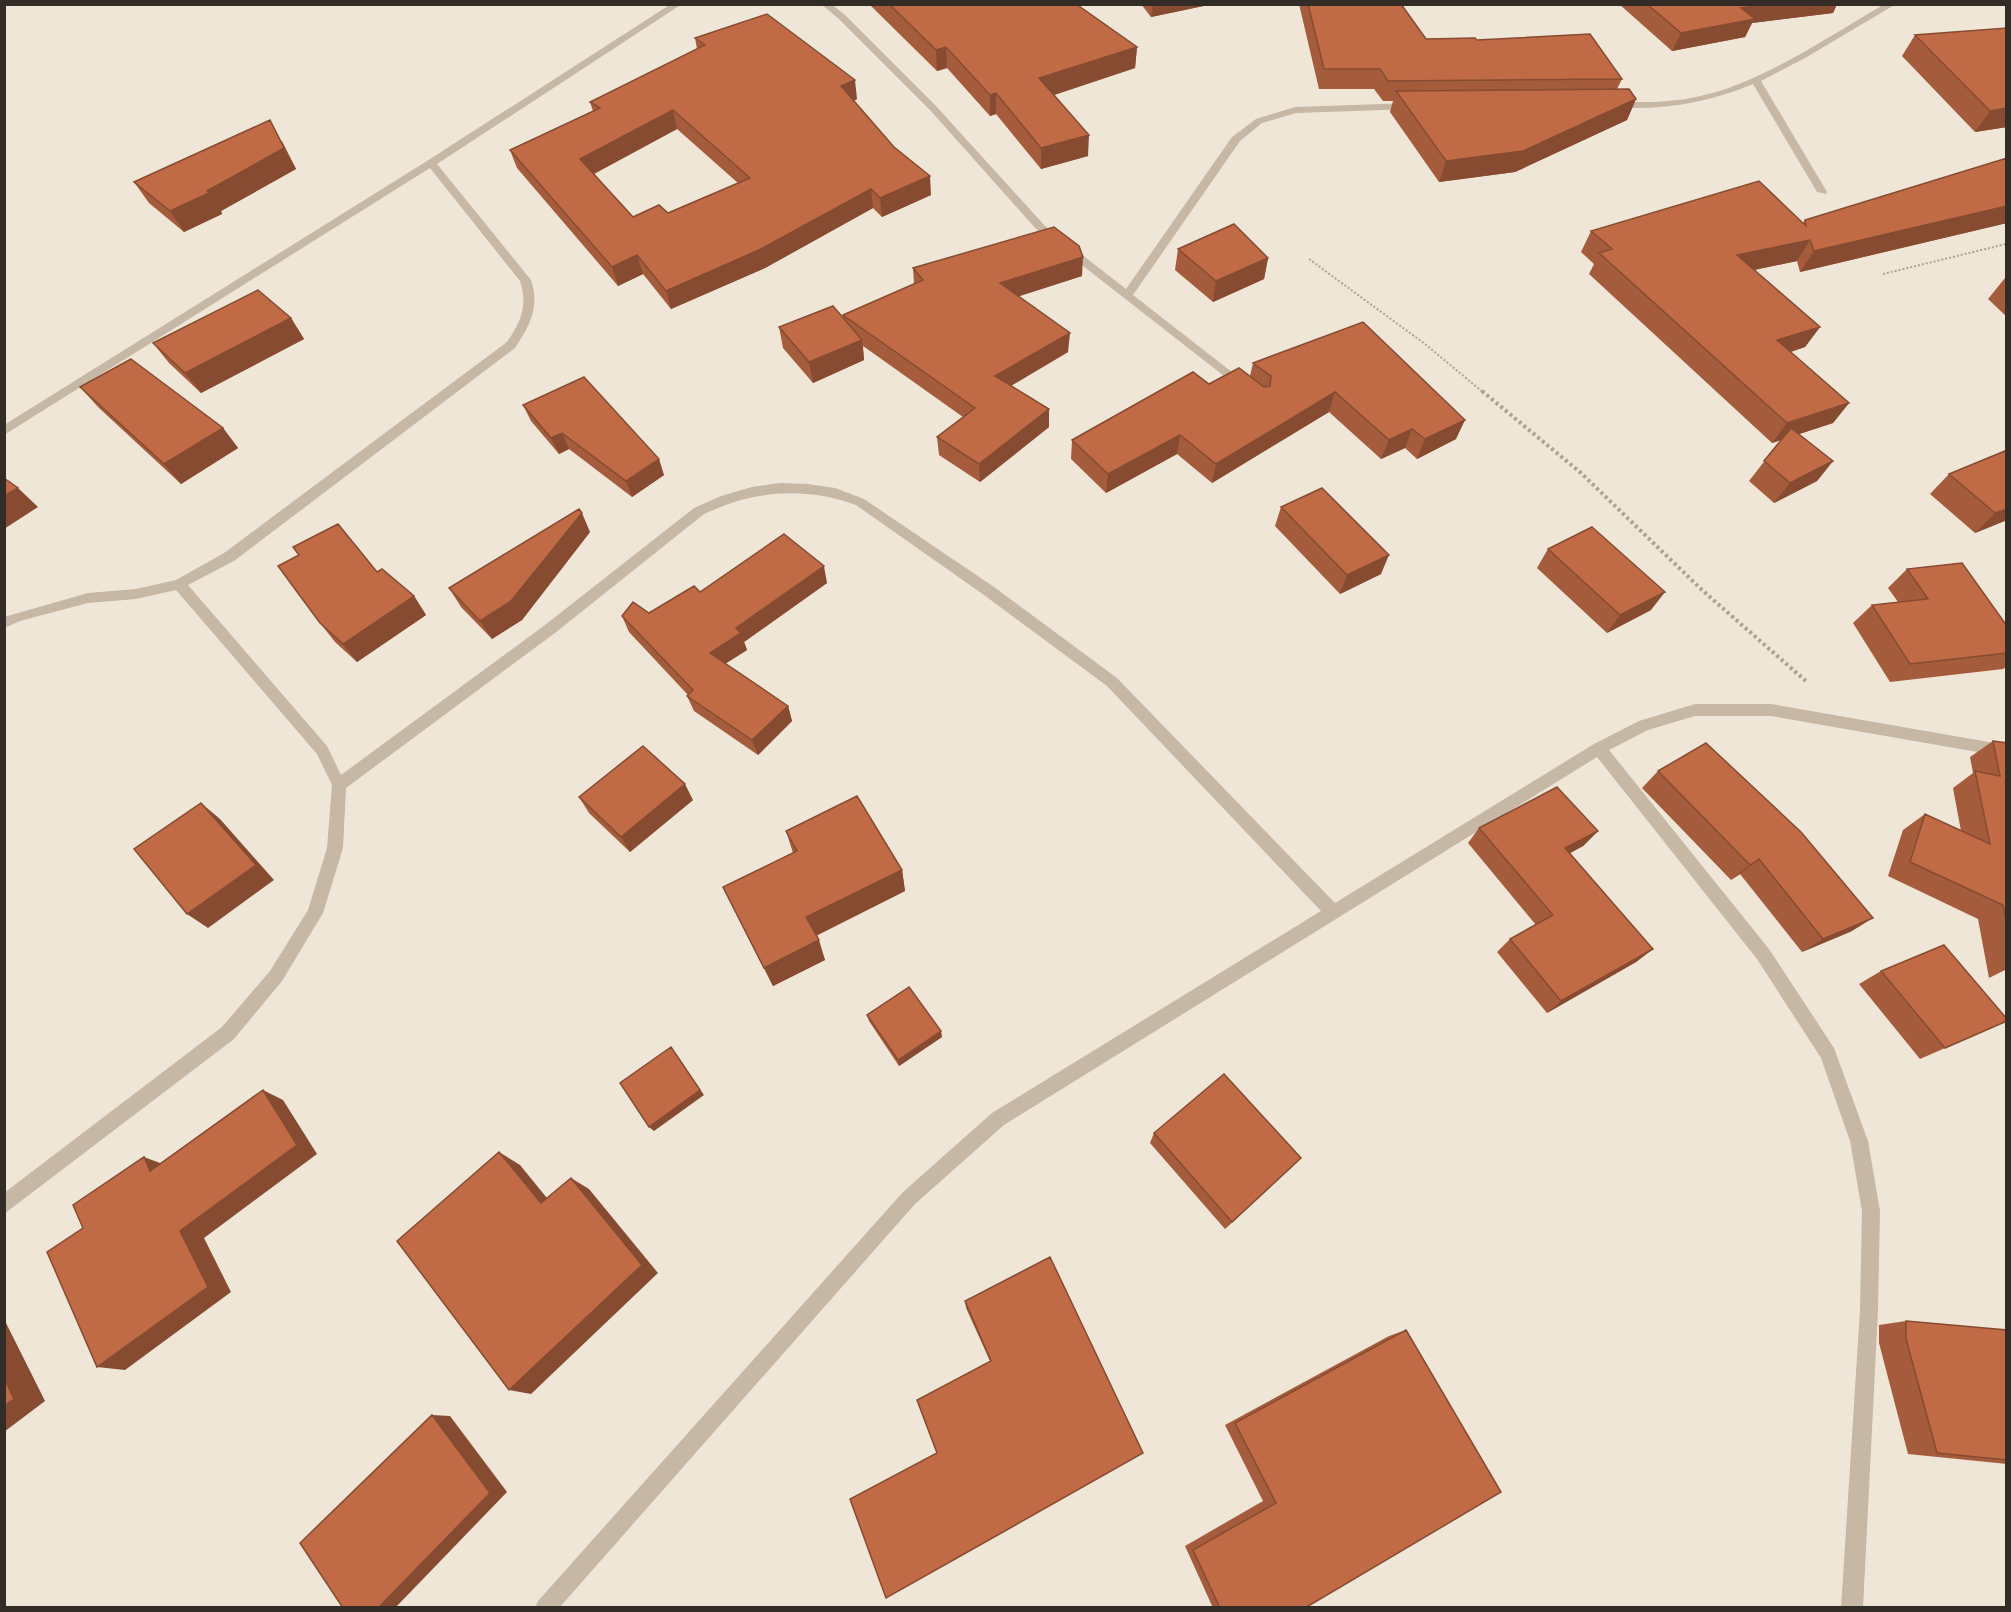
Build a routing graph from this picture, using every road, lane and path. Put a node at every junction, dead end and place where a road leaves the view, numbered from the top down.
1 (678, 4) edge
2 (825, 4) edge
3 (1892, 4) edge
4 (1755, 79) junction
5 (1604, 105) edge
6 (1428, 106) edge
7 (431, 163) junction
8 (1822, 192) dead end
9 (2007, 244) edge
10 (1310, 259) dead end
11 (1883, 274) dead end
12 (1127, 296) junction
13 (1252, 394) edge
14 (4, 431) edge
15 (179, 584) junction
16 (4, 623) edge
17 (1810, 685) dead end
18 (1599, 748) junction
19 (2007, 751) edge
20 (339, 785) junction
21 (1334, 912) junction
22 (4, 1205) edge
23 (544, 1608) edge
24 (1852, 1608) edge

1 - 7 street
2 - 12 street
3 - 4 street
4 - 5 street
4 - 8 street
6 - 12 street
7 - 14 street
7 - 15 street
9 - 11 path
10 - 17 path
12 - 13 street
15 - 16 street
15 - 20 street
18 - 19 street
18 - 21 street
18 - 24 street
20 - 21 street
20 - 22 street
21 - 23 street

